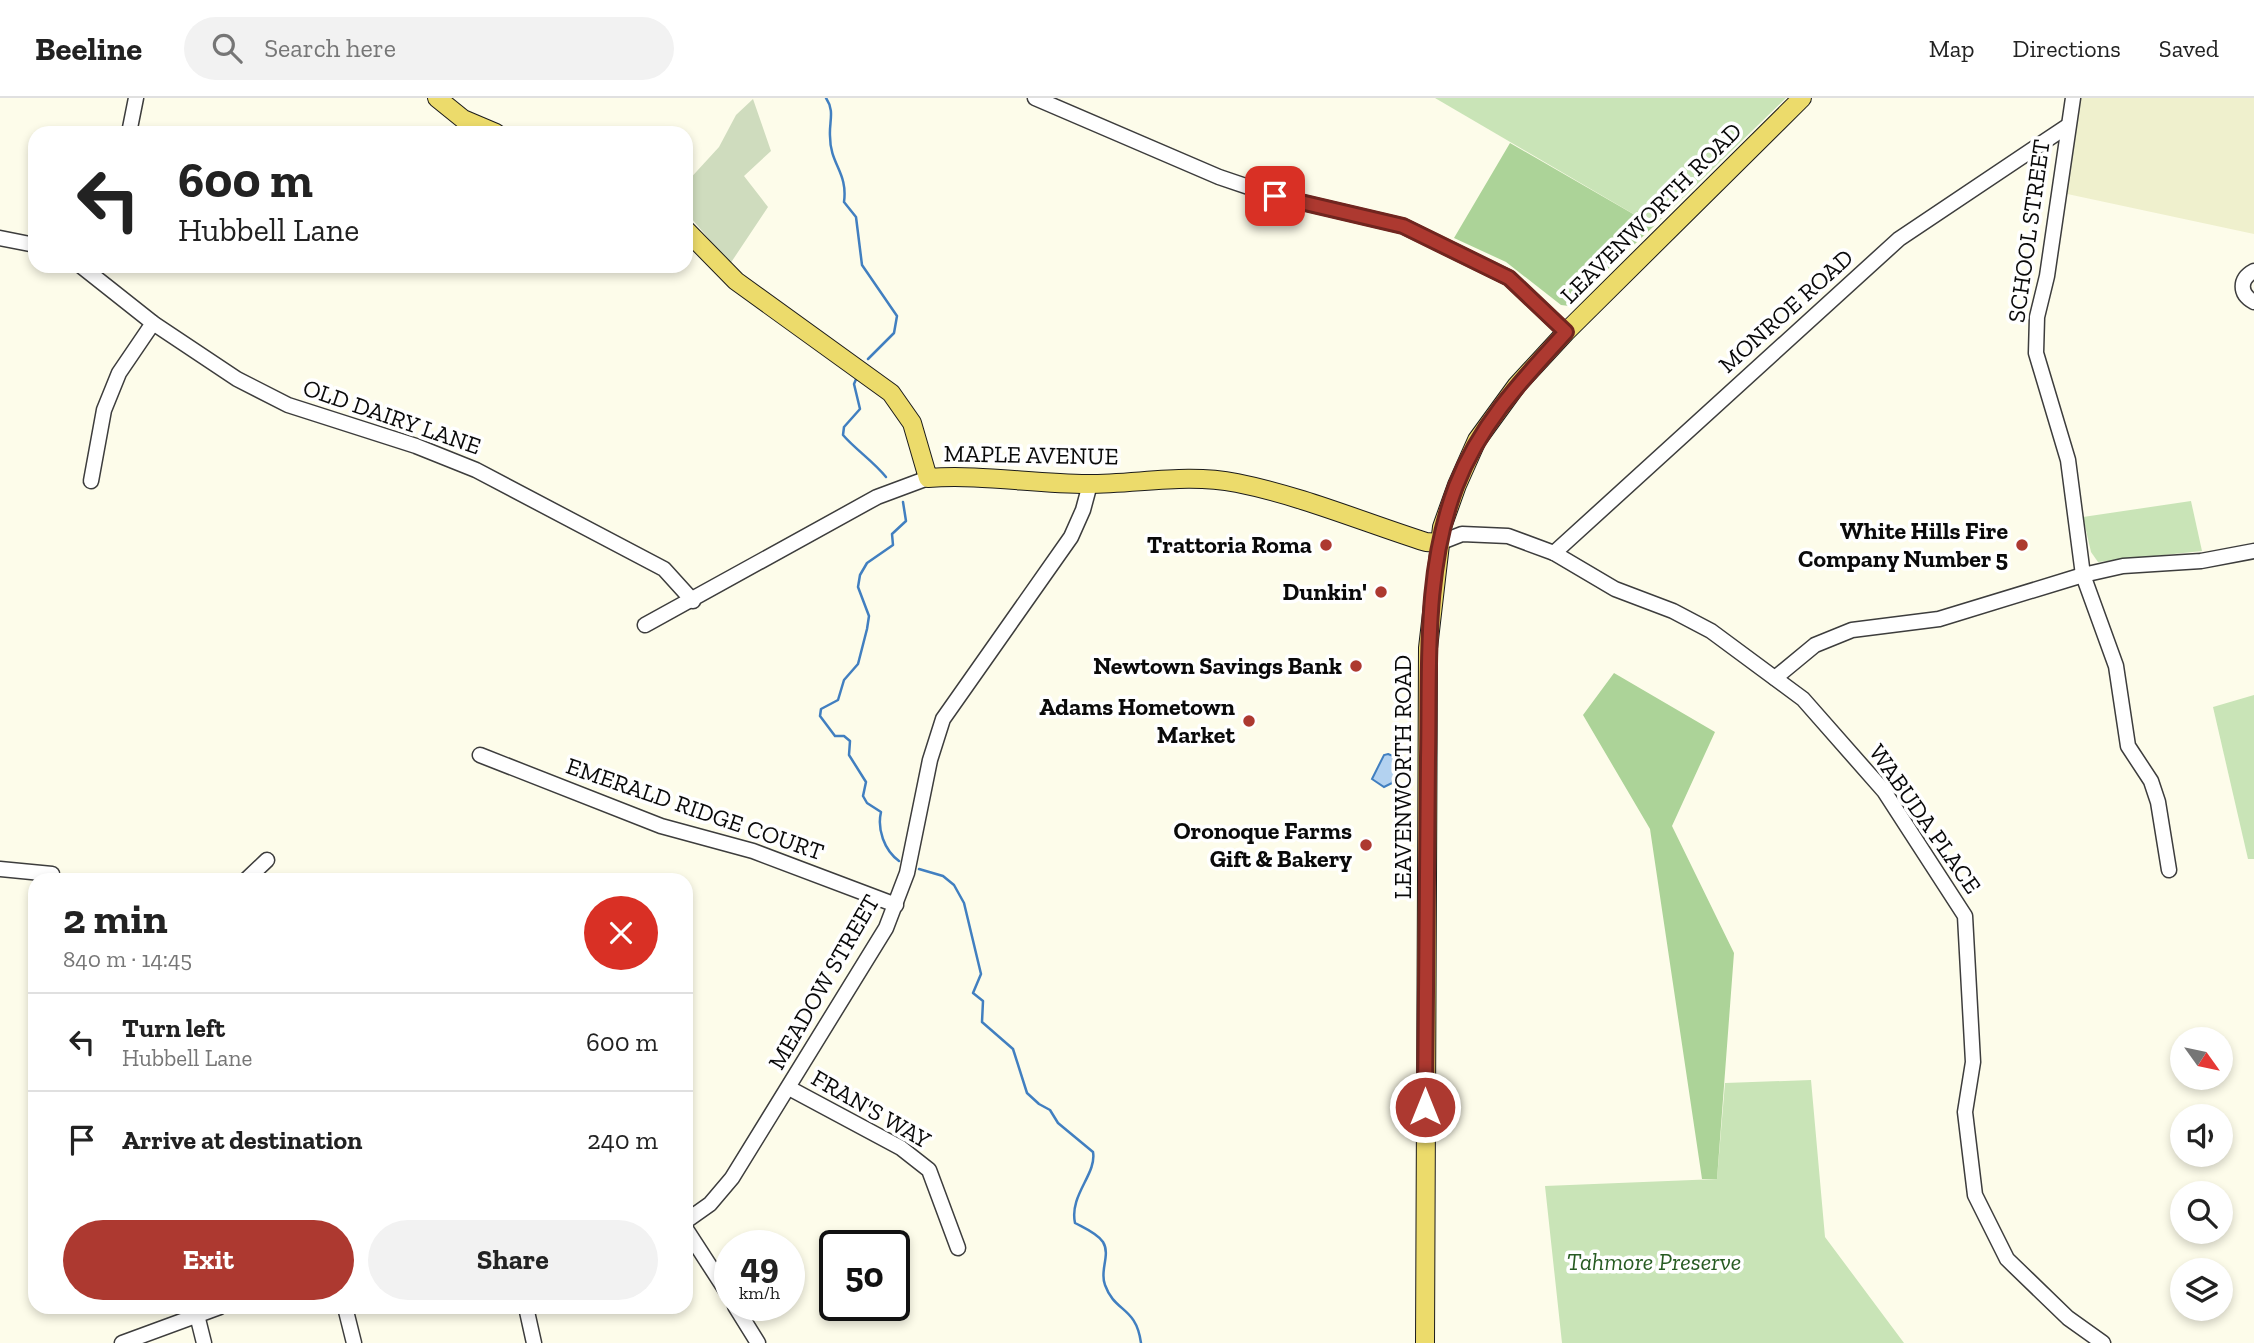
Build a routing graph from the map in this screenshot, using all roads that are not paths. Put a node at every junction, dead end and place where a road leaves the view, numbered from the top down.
1 (136, 98) edge
2 (437, 98) edge
3 (1035, 98) edge
4 (1801, 98) edge
5 (2073, 98) edge
6 (130, 126) edge
7 (480, 126) edge
8 (2066, 127) junction
9 (0, 237) edge
10 (693, 237) edge
11 (28, 243) edge
12 (2254, 271) edge
13 (90, 273) edge
14 (2254, 302) edge
15 (153, 323) junction
16 (1566, 332) junction
17 (928, 478) junction
18 (91, 481) dead end
19 (1090, 484) junction
20 (1438, 543) junction
21 (2254, 551) edge
22 (1554, 553) junction
23 (2083, 575) junction
24 (693, 601) junction
25 (645, 625) dead end
26 (1775, 678) junction
27 (480, 755) dead end
28 (267, 860) dead end
29 (0, 869) edge
30 (2169, 870) dead end
31 (42, 873) edge
32 (253, 873) edge
33 (896, 905) junction
34 (789, 1088) junction
35 (693, 1216) edge
36 (693, 1240) edge
37 (958, 1248) dead end
38 (714, 1272) edge
39 (200, 1314) edge
40 (347, 1314) edge
41 (528, 1314) edge
42 (197, 1315) junction
43 (744, 1321) edge
44 (122, 1343) edge
45 (204, 1343) edge
46 (354, 1343) edge
47 (534, 1343) edge
48 (758, 1343) edge
49 (1425, 1343) edge
50 (2103, 1343) edge

1 - 6 street
2 - 7 main road
3 - 16 street
4 - 16 main road, LEAVENWORTH ROAD
5 - 8 street, SCHOOL STREET
8 - 22 street, MONROE ROAD
8 - 23 street, SCHOOL STREET
9 - 11 street
10 - 17 main road, MAPLE AVENUE
12 - 14 street
13 - 15 street, OLD DAIRY LANE
15 - 18 street
15 - 24 street, OLD DAIRY LANE
16 - 20 main road, LEAVENWORTH ROAD
17 - 19 main road, MAPLE AVENUE
17 - 24 street
19 - 20 main road, MAPLE AVENUE
19 - 33 street, MEADOW STREET
20 - 22 street, WABUDA PLACE
20 - 49 main road, LEAVENWORTH ROAD
21 - 23 street
22 - 26 street, WABUDA PLACE
23 - 26 street
23 - 30 street, SCHOOL STREET
24 - 25 street
26 - 50 street, WABUDA PLACE
27 - 33 street, EMERALD RIDGE COURT
28 - 32 street
29 - 31 street
33 - 34 street, MEADOW STREET
34 - 35 street, MEADOW STREET
34 - 37 street, FRAN'S WAY
36 - 38 street
39 - 42 street
40 - 46 street
41 - 47 street
42 - 44 street
42 - 45 street
43 - 48 street

